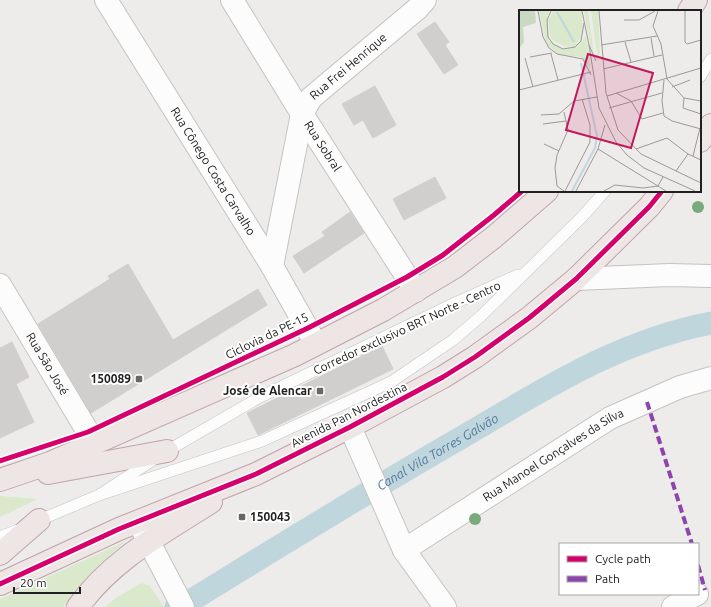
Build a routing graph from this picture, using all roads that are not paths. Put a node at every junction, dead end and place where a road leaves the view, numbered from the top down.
1 (106, 0) edge
2 (232, 0) edge
3 (425, 0) edge
4 (696, 0) edge
5 (690, 10) edge
6 (711, 59) edge
7 (701, 74) edge
8 (302, 114) junction
9 (711, 125) edge
10 (701, 140) edge
11 (546, 192) edge
12 (604, 192) edge
13 (661, 192) edge
14 (272, 266) junction
15 (522, 274) junction
16 (711, 276) edge
17 (576, 279) junction
18 (0, 285) edge
19 (416, 290) junction
20 (316, 344) junction
21 (711, 378) edge
22 (350, 427) junction
23 (92, 445) junction
24 (167, 451) junction
25 (256, 474) junction
26 (2, 480) edge
27 (99, 495) junction
28 (40, 520) junction
29 (138, 521) junction
30 (0, 537) edge
31 (149, 542) junction
32 (404, 550) junction
33 (0, 554) edge
34 (0, 584) edge
35 (711, 589) edge
36 (699, 593) edge
37 (696, 595) edge
38 (180, 602) edge
39 (78, 607) edge
40 (444, 607) edge
41 (672, 607) edge

1 - 14 street, Rua Cônego Costa Carvalho
2 - 8 street, Rua Sobral
3 - 8 street, Rua Frei Henrique
4 - 5 highway
6 - 7 lane
8 - 14 street, Rua Frei Henrique
8 - 19 street, Rua Sobral
9 - 10 highway
11 - 19 highway
12 - 15 lane, Corredor exclusivo BRT Norte - Centro
13 - 17 highway, Avenida Pan Nordestina
14 - 20 street, Rua Cônego Costa Carvalho
15 - 24 lane, Corredor exclusivo BRT Norte - Centro
15 - 27 lane, Corredor exclusivo BRT Norte - Centro
16 - 17 street
17 - 22 highway, Avenida Pan Nordestina
18 - 23 street, Rua São José
19 - 20 highway
20 - 23 highway
21 - 32 street, Rua Manoel Gonçalves da Silva
22 - 25 highway, Avenida Pan Nordestina
22 - 32 street
23 - 26 highway
24 - 26 highway
24 - 27 lane, Corredor exclusivo BRT Norte - Centro
25 - 29 highway, Avenida Pan Nordestina
25 - 31 highway
27 - 28 lane, Corredor exclusivo BRT Norte - Centro
28 - 30 lane
28 - 33 highway
29 - 31 street
29 - 34 highway, Avenida Pan Nordestina
31 - 38 street
31 - 39 highway
32 - 40 street
35 - 36 street
37 - 41 street

